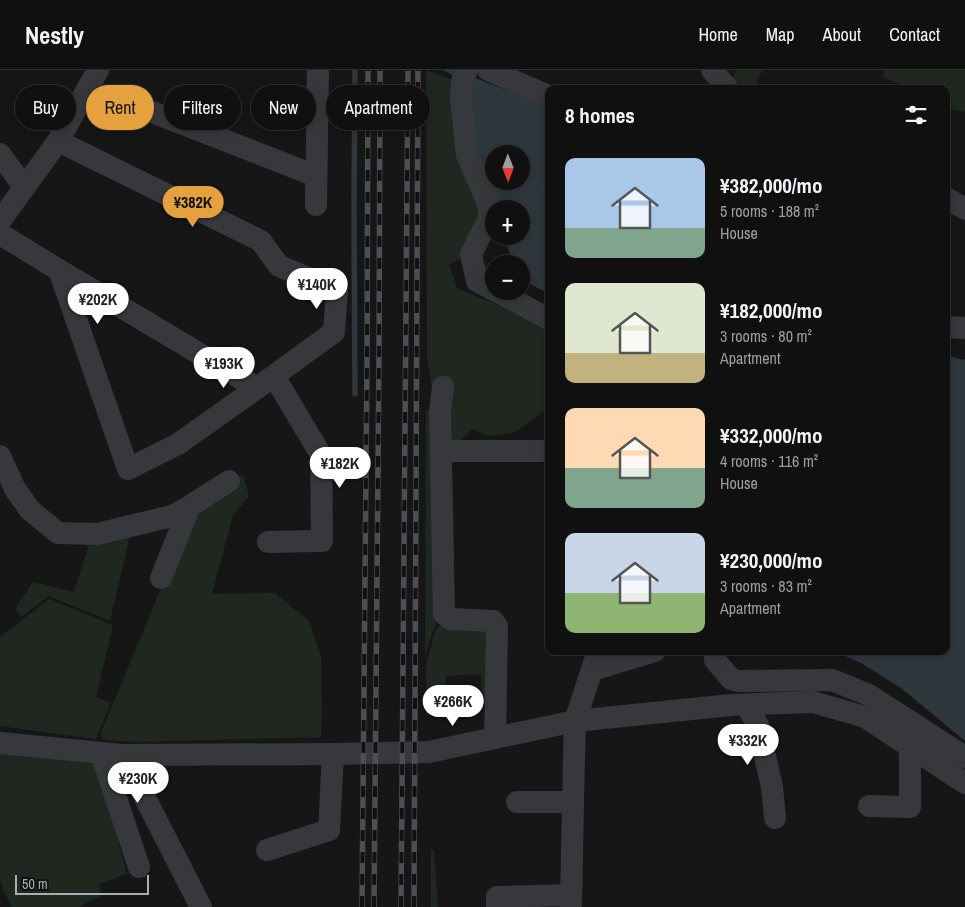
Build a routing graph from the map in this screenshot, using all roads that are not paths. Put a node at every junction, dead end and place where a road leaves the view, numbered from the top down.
1 (98, 70) edge
2 (318, 70) edge
3 (466, 70) edge
4 (488, 70) edge
5 (712, 70) edge
6 (725, 85) edge
7 (545, 94) edge
8 (154, 113) edge
9 (58, 141) junction
10 (0, 154) edge
11 (316, 176) junction
12 (24, 187) junction
13 (950, 200) edge
14 (316, 205) dead end
15 (965, 209) edge
16 (0, 221) edge
17 (0, 234) edge
18 (59, 270) junction
19 (485, 285) edge
20 (512, 300) edge
21 (545, 317) edge
22 (950, 327) edge
23 (965, 328) edge
24 (266, 382) junction
25 (443, 387) dead end
26 (441, 451) junction
27 (545, 451) edge
28 (0, 456) edge
29 (229, 481) dead end
30 (190, 506) junction
31 (268, 542) dead end
32 (161, 578) dead end
33 (631, 655) edge
34 (715, 655) edge
35 (595, 661) edge
36 (746, 705) junction
37 (576, 721) junction
38 (495, 738) junction
39 (0, 743) edge
40 (910, 746) junction
41 (100, 753) junction
42 (332, 754) junction
43 (123, 755) junction
44 (965, 758) edge
45 (965, 783) edge
46 (517, 802) dead end
47 (573, 802) junction
48 (869, 806) dead end
49 (775, 818) dead end
50 (267, 850) dead end
51 (139, 867) dead end
52 (571, 901) edge
53 (201, 907) edge
54 (497, 907) edge

1 - 9 street
2 - 11 street
3 - 19 street
4 - 7 street
5 - 6 street
8 - 11 street
9 - 12 street
9 - 24 street
10 - 12 street
11 - 14 street
12 - 16 street
13 - 15 street
17 - 18 street
18 - 24 street
18 - 24 street
20 - 21 street
22 - 23 street
24 - 31 street
25 - 26 street
26 - 27 street
26 - 38 street
28 - 30 street
29 - 30 street
30 - 32 street
33 - 35 street
34 - 44 street
35 - 37 street
36 - 37 street
36 - 40 street
36 - 49 street
37 - 38 street
37 - 47 street
38 - 42 street
39 - 41 street
40 - 45 street
40 - 48 street
41 - 43 street
41 - 51 street
42 - 43 street
42 - 50 street
43 - 53 street
46 - 47 street
47 - 52 street
52 - 54 street

